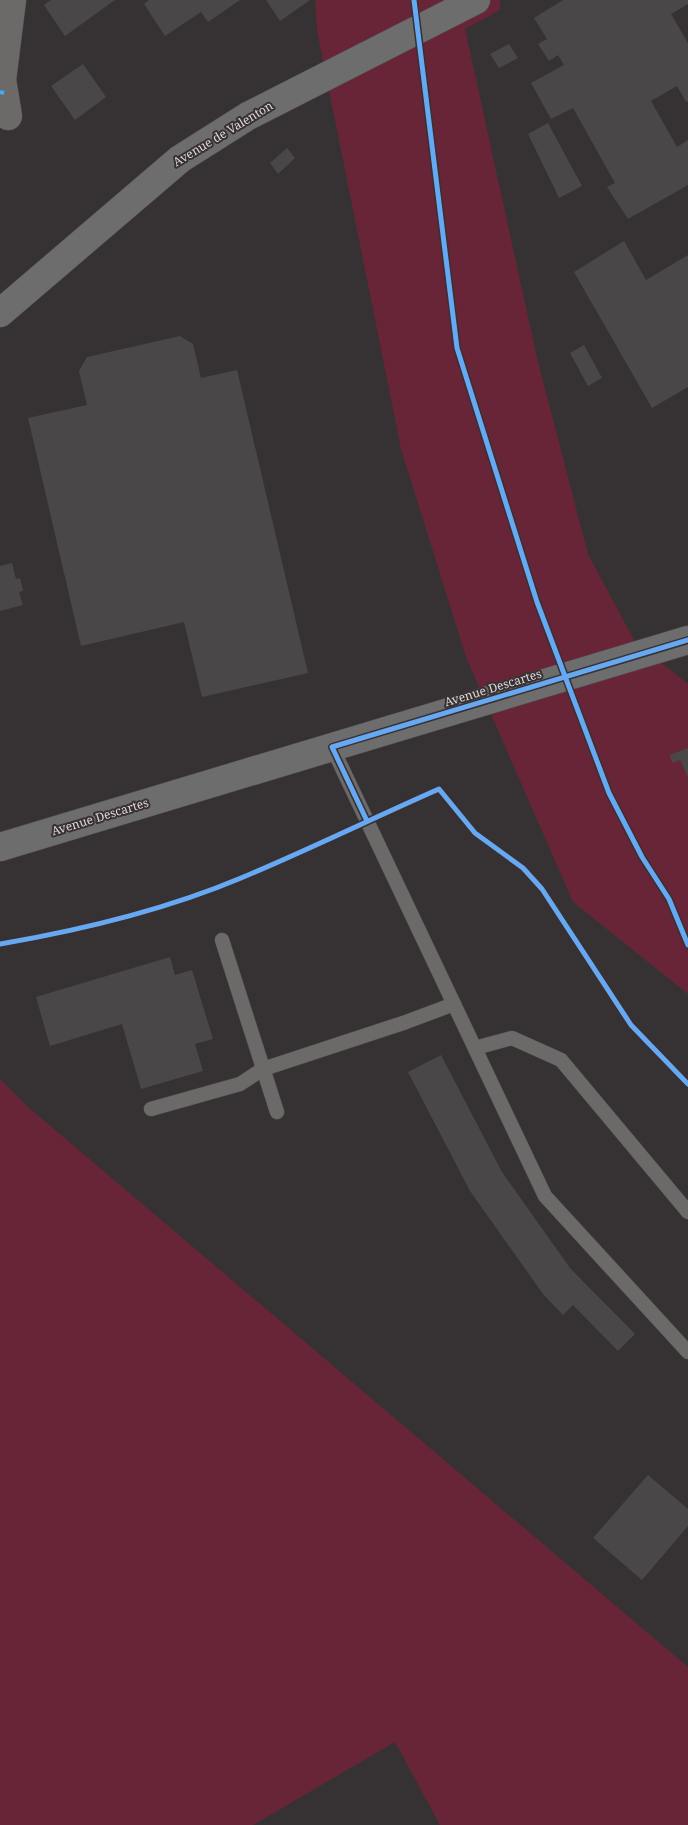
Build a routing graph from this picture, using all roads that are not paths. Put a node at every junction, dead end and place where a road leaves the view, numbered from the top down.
1 (12, 0) edge
2 (476, 0) edge
3 (8, 116) dead end
4 (0, 313) edge
5 (688, 640) edge
6 (332, 747) junction
7 (0, 847) edge
8 (222, 940) dead end
9 (454, 1004) junction
10 (475, 1048) junction
11 (263, 1069) junction
12 (151, 1109) dead end
13 (277, 1112) dead end
14 (688, 1212) edge
15 (688, 1352) edge

1 - 3 street
2 - 4 main road, Avenue de Valenton
5 - 6 main road, Avenue Descartes
6 - 7 main road, Avenue Descartes
6 - 9 lane
8 - 11 lane
9 - 10 lane
9 - 11 lane
10 - 14 lane
10 - 15 lane
11 - 12 lane
11 - 13 lane

